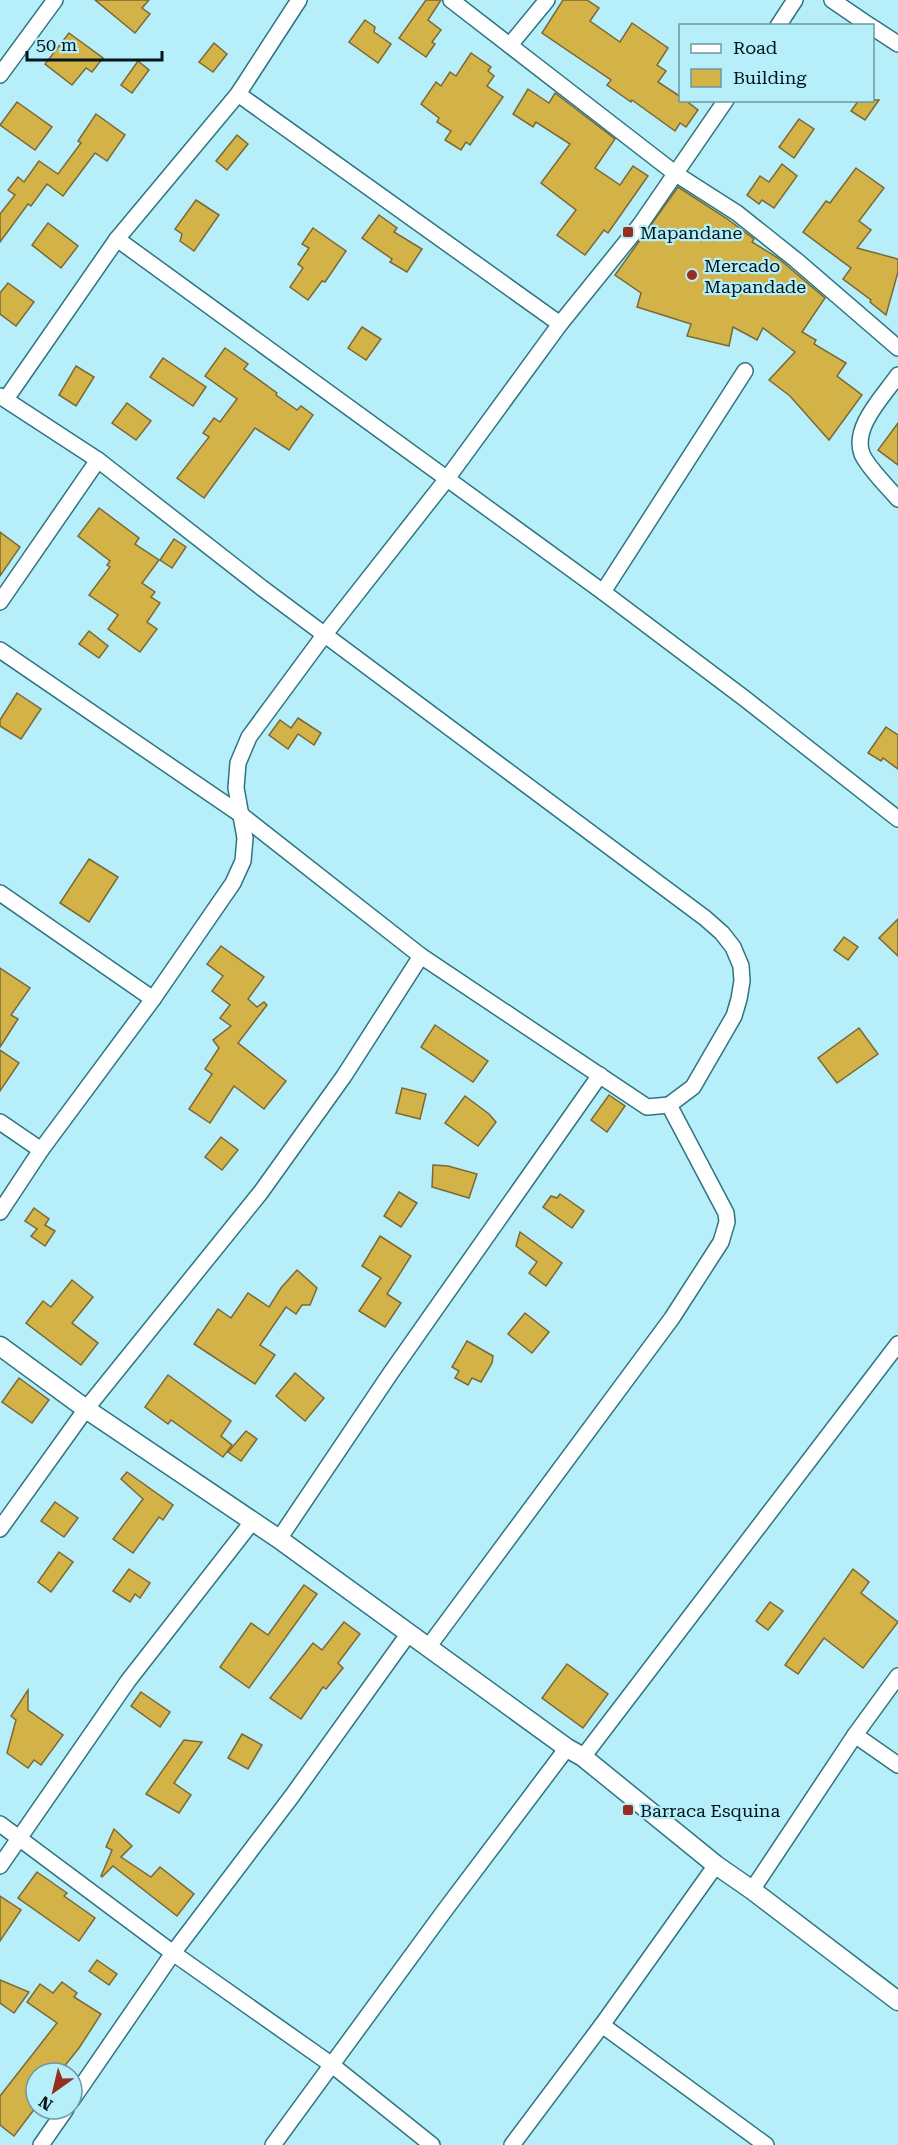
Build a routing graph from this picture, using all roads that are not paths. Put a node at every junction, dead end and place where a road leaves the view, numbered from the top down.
1 (55, 0) edge
2 (299, 0) edge
3 (451, 0) edge
4 (547, 0) edge
5 (795, 0) edge
6 (832, 0) edge
7 (779, 24) edge
8 (869, 24) edge
9 (874, 27) edge
10 (898, 44) edge
11 (510, 45) junction
12 (0, 75) edge
13 (238, 94) junction
14 (725, 102) edge
15 (676, 174) junction
16 (117, 239) junction
17 (560, 324) junction
18 (898, 348) edge
19 (745, 371) dead end
20 (898, 375) edge
21 (3, 398) edge
22 (98, 460) junction
23 (446, 480) junction
24 (898, 499) edge
25 (603, 592) junction
26 (0, 602) edge
27 (325, 634) junction
28 (0, 650) edge
29 (240, 814) junction
30 (898, 819) edge
31 (0, 893) edge
32 (421, 956) junction
33 (153, 999) junction
34 (600, 1076) junction
35 (669, 1106) junction
36 (0, 1122) edge
37 (41, 1150) junction
38 (0, 1212) edge
39 (898, 1344) edge
40 (0, 1346) edge
41 (86, 1409) junction
42 (252, 1522) junction
43 (0, 1529) edge
44 (279, 1539) junction
45 (409, 1633) junction
46 (429, 1646) junction
47 (898, 1676) edge
48 (855, 1735) junction
49 (575, 1752) junction
50 (898, 1765) edge
51 (0, 1824) edge
52 (20, 1838) junction
53 (716, 1865) junction
54 (0, 1866) edge
55 (752, 1890) junction
56 (172, 1953) junction
57 (898, 2001) edge
58 (602, 2025) junction
59 (332, 2065) junction
60 (84, 2082) edge
61 (58, 2121) edge
62 (41, 2145) edge
63 (273, 2145) edge
64 (432, 2145) edge
65 (512, 2145) edge
66 (766, 2145) edge

1 - 12 street
2 - 13 street
3 - 11 street
4 - 11 street
5 - 7 street
6 - 8 street
9 - 10 street
11 - 15 street
13 - 16 street
13 - 17 street
14 - 15 street
15 - 17 street
15 - 18 street
16 - 21 street
16 - 23 street
17 - 23 street
19 - 25 street
20 - 24 street
21 - 22 street
22 - 26 street
22 - 27 street
23 - 25 street
23 - 27 street
25 - 30 street
27 - 29 street
27 - 35 street
28 - 29 street
29 - 32 street
29 - 33 street
31 - 33 street
32 - 34 street
32 - 41 street
33 - 37 street
34 - 35 street
34 - 44 street
35 - 46 street
36 - 37 street
37 - 38 street
39 - 49 street
40 - 41 street
41 - 42 street
41 - 43 street
42 - 44 street
42 - 52 street
44 - 45 street
45 - 46 street
45 - 56 street
46 - 49 street
47 - 48 street
48 - 50 street
48 - 55 street
49 - 53 street
49 - 59 street
51 - 52 street
52 - 54 street
52 - 56 street
53 - 55 street
53 - 58 street
55 - 57 street
56 - 59 street
56 - 60 street
58 - 65 street
58 - 66 street
59 - 63 street
59 - 64 street
61 - 62 street

